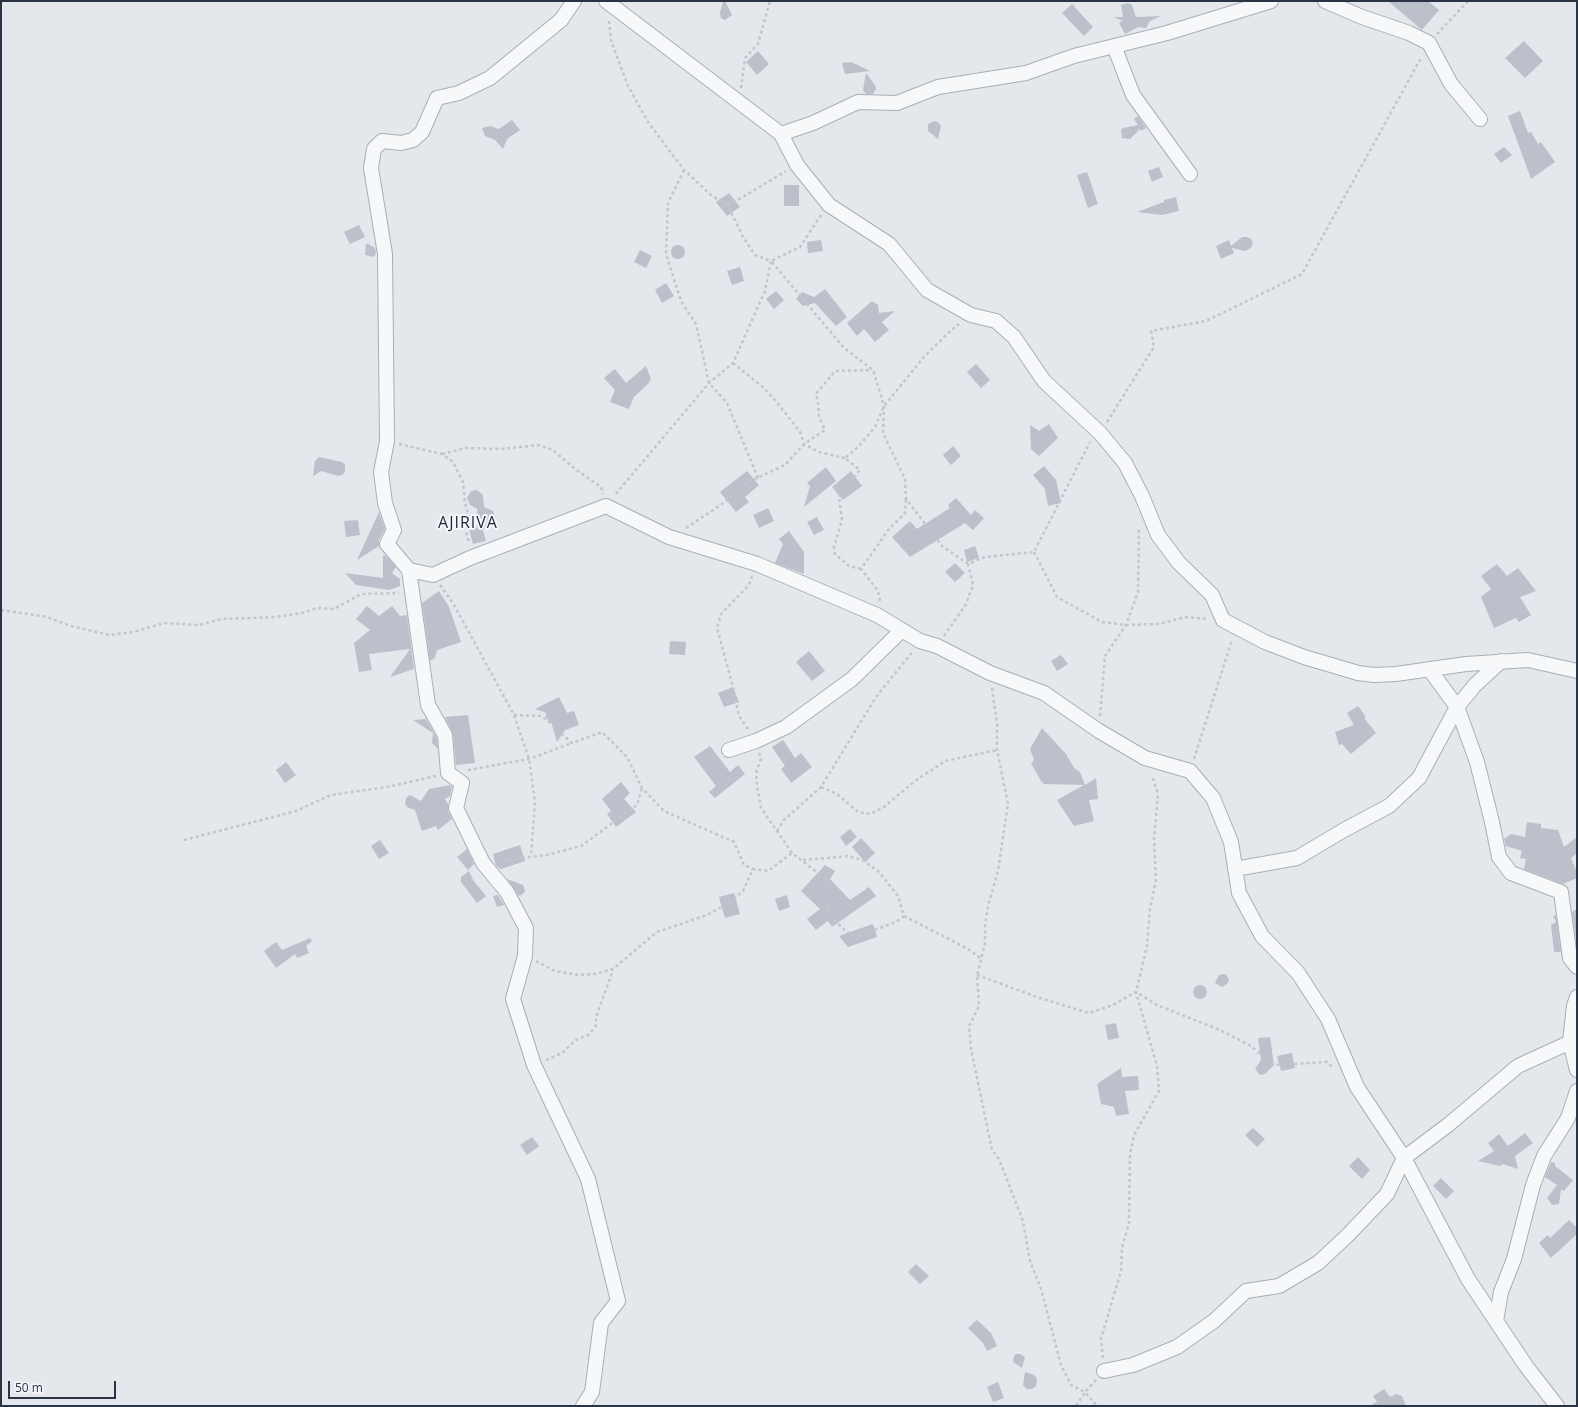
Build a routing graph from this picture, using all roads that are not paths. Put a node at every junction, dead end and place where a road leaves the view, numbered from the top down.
1 (574, 1) edge
2 (1271, 1) edge
3 (1325, 1) edge
4 (609, 4) edge
5 (1114, 46) junction
6 (1480, 119) dead end
7 (781, 134) junction
8 (1190, 174) dead end
9 (409, 570) junction
10 (902, 630) junction
11 (1501, 661) junction
12 (1430, 670) junction
13 (1577, 671) edge
14 (1457, 707) junction
15 (729, 750) dead end
16 (1235, 869) junction
17 (1577, 967) edge
18 (1577, 997) edge
19 (1574, 1040) edge
20 (1577, 1070) edge
21 (1577, 1091) edge
22 (1404, 1158) junction
23 (1496, 1321) junction
24 (1104, 1371) road end
25 (583, 1406) edge
26 (1557, 1406) edge

1 - 9 street
2 - 5 street
3 - 6 street
4 - 7 street
5 - 7 street
5 - 8 street
7 - 12 street
9 - 10 street
9 - 25 street
10 - 15 street
10 - 16 street
11 - 12 street
11 - 13 street
11 - 14 street
12 - 14 street
14 - 16 street
14 - 17 street
16 - 22 street
18 - 19 street
19 - 20 street
19 - 22 street
21 - 23 street
22 - 23 street
22 - 24 street
23 - 26 street

